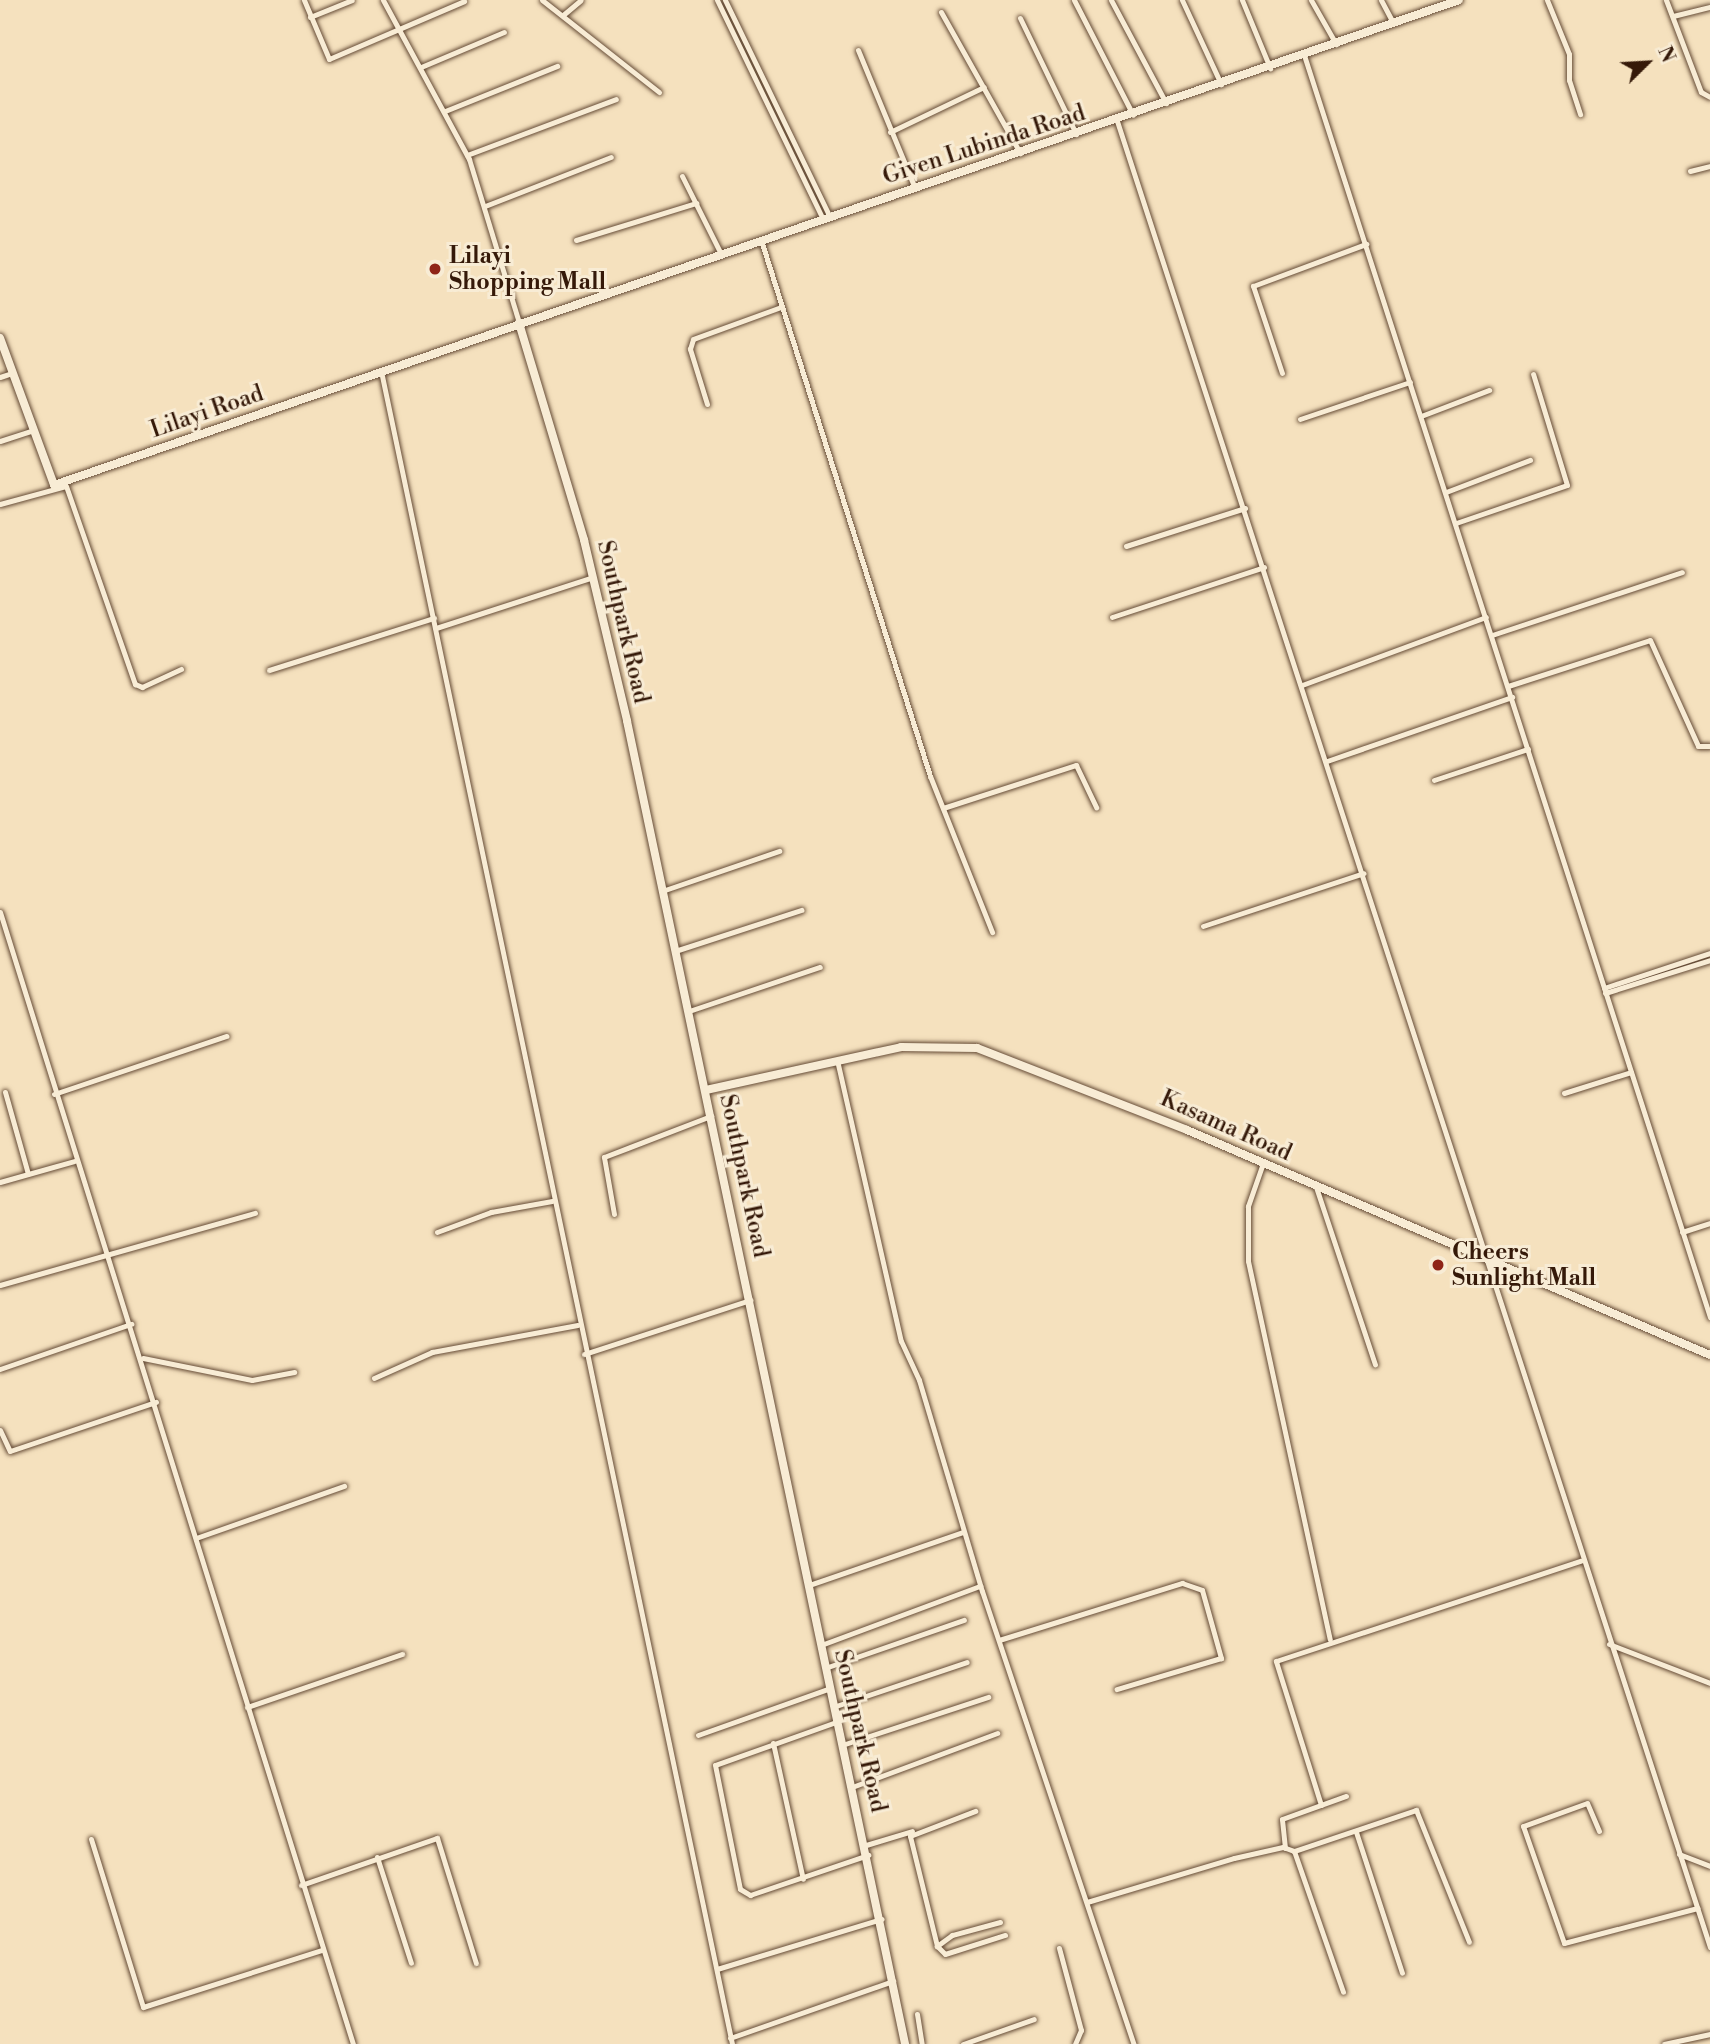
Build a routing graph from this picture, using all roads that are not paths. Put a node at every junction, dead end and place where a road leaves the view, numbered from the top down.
1 (304, 0) edge
2 (352, 0) edge
3 (383, 0) edge
4 (542, 0) edge
5 (581, 0) edge
6 (717, 0) edge
7 (725, 0) edge
8 (1074, 0) edge
9 (1111, 0) edge
10 (1182, 0) edge
11 (1242, 0) edge
12 (1311, 0) edge
13 (1381, 0) edge
14 (1547, 0) edge
15 (1666, 0) edge
16 (464, 1) edge
17 (1454, 1) edge
18 (1710, 7) edge
19 (941, 12) dead end
20 (563, 15) junction
21 (1672, 16) junction
22 (310, 17) junction
23 (1020, 18) dead end
24 (1393, 23) junction
25 (400, 29) junction
26 (504, 32) dead end
27 (1336, 44) junction
28 (859, 50) dead end
29 (1304, 55) junction
30 (557, 66) dead end
31 (422, 68) junction
32 (1270, 68) junction
33 (1221, 85) junction
34 (984, 87) junction
35 (659, 92) dead end
36 (1710, 97) edge
37 (616, 99) dead end
38 (1166, 103) junction
39 (445, 110) junction
40 (1580, 114) dead end
41 (1133, 115) junction
42 (1118, 121) junction
43 (890, 132) junction
44 (1076, 134) junction
45 (1020, 153) junction
46 (467, 155) junction
47 (611, 157) dead end
48 (1710, 166) edge
49 (1690, 171) dead end
50 (682, 176) dead end
51 (915, 188) junction
52 (696, 203) junction
53 (485, 206) junction
54 (826, 218) junction
55 (576, 240) dead end
56 (761, 240) junction
57 (1366, 244) junction
58 (721, 254) junction
59 (781, 307) junction
60 (519, 323) junction
61 (0, 338) edge
62 (382, 371) junction
63 (12, 373) junction
64 (1282, 373) dead end
65 (1534, 374) dead end
66 (0, 377) edge
67 (1410, 382) junction
68 (1489, 390) dead end
69 (707, 404) dead end
70 (1421, 416) junction
71 (1300, 419) dead end
72 (34, 430) junction
73 (0, 441) edge
74 (1530, 460) dead end
75 (54, 485) junction
76 (1446, 492) junction
77 (0, 504) edge
78 (1245, 508) junction
79 (1456, 523) junction
80 (1126, 546) dead end
81 (1264, 566) junction
82 (1682, 572) dead end
83 (593, 577) junction
84 (1112, 617) dead end
85 (1486, 617) junction
86 (434, 618) junction
87 (436, 628) junction
88 (1492, 635) junction
89 (181, 668) dead end
90 (269, 670) dead end
91 (1302, 685) junction
92 (1508, 686) junction
93 (1512, 697) junction
94 (1710, 746) edge
95 (1528, 749) junction
96 (1327, 761) junction
97 (1434, 780) dead end
98 (1096, 807) dead end
99 (943, 808) junction
100 (779, 851) dead end
101 (1364, 873) junction
102 (662, 891) junction
103 (801, 911) dead end
104 (0, 912) edge
105 (1203, 926) dead end
106 (992, 932) dead end
107 (675, 951) junction
108 (1710, 953) edge
109 (1710, 960) edge
110 (820, 967) dead end
111 (1605, 991) junction
112 (689, 1011) junction
113 (226, 1036) dead end
114 (836, 1058) junction
115 (1631, 1072) junction
116 (706, 1090) junction
117 (5, 1092) dead end
118 (1564, 1093) dead end
119 (54, 1094) junction
120 (711, 1116) junction
121 (74, 1161) junction
122 (1262, 1163) junction
123 (28, 1174) junction
124 (0, 1182) edge
125 (1316, 1187) junction
126 (552, 1201) junction
127 (255, 1213) dead end
128 (614, 1214) dead end
129 (1710, 1223) edge
130 (437, 1232) dead end
131 (1682, 1232) junction
132 (105, 1252) junction
133 (1482, 1256) junction
134 (0, 1285) edge
135 (750, 1300) junction
136 (1708, 1305) edge
137 (1710, 1317) edge
138 (131, 1324) junction
139 (578, 1325) junction
140 (584, 1354) junction
141 (1710, 1355) edge
142 (144, 1358) junction
143 (1375, 1364) dead end
144 (0, 1369) edge
145 (294, 1372) dead end
146 (374, 1378) dead end
147 (156, 1402) junction
148 (0, 1430) edge
149 (344, 1486) dead end
150 (963, 1532) junction
151 (196, 1538) junction
152 (1581, 1561) junction
153 (809, 1585) junction
154 (980, 1586) junction
155 (964, 1620) dead end
156 (1330, 1639) junction
157 (999, 1640) junction
158 (1609, 1644) junction
159 (821, 1645) junction
160 (402, 1654) dead end
161 (967, 1662) dead end
162 (825, 1668) junction
163 (1710, 1684) edge
164 (828, 1689) junction
165 (1117, 1689) dead end
166 (988, 1697) dead end
167 (247, 1707) junction
168 (833, 1707) junction
169 (836, 1722) junction
170 (997, 1732) dead end
171 (698, 1735) dead end
172 (773, 1743) junction
173 (842, 1745) junction
174 (852, 1787) junction
175 (1346, 1796) dead end
176 (1321, 1804) junction
177 (975, 1811) dead end
178 (1598, 1831) dead end
179 (912, 1832) junction
180 (1356, 1832) junction
181 (91, 1839) dead end
182 (866, 1845) junction
183 (1285, 1848) junction
184 (1294, 1851) junction
185 (1679, 1854) junction
186 (868, 1855) junction
187 (377, 1857) junction
188 (1710, 1866) edge
189 (803, 1879) junction
190 (301, 1885) junction
191 (1087, 1902) junction
192 (1697, 1908) junction
193 (882, 1919) junction
194 (1000, 1922) dead end
195 (1004, 1935) dead end
196 (1469, 1942) dead end
197 (937, 1946) junction
198 (1710, 1947) edge
199 (1059, 1948) dead end
200 (322, 1950) junction
201 (411, 1963) dead end
202 (476, 1963) dead end
203 (717, 1969) junction
204 (1402, 1973) dead end
205 (893, 1981) junction
206 (1343, 1992) dead end
207 (916, 2014) dead end
208 (1034, 2019) dead end
209 (1710, 2034) edge
210 (731, 2041) edge
211 (353, 2044) edge
212 (905, 2044) edge
213 (922, 2044) edge
214 (963, 2044) edge
215 (1075, 2044) edge
216 (1134, 2044) edge
217 (1664, 2044) edge

1 - 22 street
2 - 22 street
3 - 25 street
4 - 20 street
5 - 20 street
6 - 54 street
7 - 54 street
8 - 41 street
9 - 38 street
10 - 33 street
11 - 32 street
12 - 27 street
13 - 24 street
14 - 40 street
15 - 21 street
16 - 25 street
17 - 24 street, Given Lubinda Road
18 - 21 street
19 - 34 street
20 - 35 street
21 - 36 street
22 - 25 street
23 - 44 street
24 - 27 street, Given Lubinda Road
25 - 31 street
26 - 31 street
27 - 29 street, Given Lubinda Road
28 - 43 street
29 - 32 street, Given Lubinda Road
29 - 57 street
30 - 39 street
31 - 39 street
32 - 33 street, Given Lubinda Road
33 - 38 street, Given Lubinda Road
34 - 43 street
34 - 45 street
37 - 46 street
38 - 41 street, Given Lubinda Road
39 - 46 street
41 - 42 street, Given Lubinda Road
42 - 44 street, Given Lubinda Road
42 - 78 street
43 - 51 street
44 - 45 street, Given Lubinda Road
45 - 51 street, Given Lubinda Road
46 - 53 street
47 - 53 street
48 - 49 street
50 - 52 street
51 - 54 street, Given Lubinda Road
52 - 55 street
52 - 58 street
53 - 60 street
54 - 56 street, Given Lubinda Road
56 - 58 street, Given Lubinda Road
56 - 59 street
57 - 64 street
57 - 67 street
58 - 60 street, Given Lubinda Road
59 - 69 street
59 - 99 street
60 - 62 street, Lilayi Road
60 - 83 street, Southpark Road
61 - 63 street
62 - 75 street, Lilayi Road
62 - 86 street
63 - 66 street
63 - 72 street
65 - 79 street
67 - 70 street
67 - 71 street
68 - 70 street
70 - 76 street
72 - 73 street
72 - 75 street
74 - 76 street
75 - 77 street
75 - 89 street
76 - 79 street
78 - 80 street
78 - 81 street
79 - 85 street
81 - 84 street
81 - 91 street
82 - 88 street
83 - 87 street
83 - 102 street, Southpark Road
85 - 88 street
85 - 91 street
86 - 87 street
86 - 90 street
87 - 126 street
88 - 92 street
91 - 96 street
92 - 93 street
92 - 94 street
93 - 95 street
93 - 96 street
95 - 97 street
95 - 111 street
96 - 101 street
98 - 99 street
99 - 106 street
100 - 102 street
101 - 105 street
101 - 133 street
102 - 107 street, Southpark Road
103 - 107 street
104 - 119 street
107 - 112 street, Southpark Road
108 - 111 street
109 - 111 street
110 - 112 street
111 - 115 street
112 - 116 street, Southpark Road
113 - 119 street
114 - 116 street, Kasama Road
114 - 122 street, Kasama Road
114 - 150 street
115 - 118 street
115 - 131 street
116 - 120 street, Southpark Road
117 - 123 street
119 - 121 street
120 - 128 street
120 - 135 street, Southpark Road
121 - 123 street
121 - 132 street
122 - 125 street, Kasama Road
122 - 156 street
123 - 124 street
125 - 133 street, Kasama Road
125 - 143 street
126 - 130 street
126 - 139 street
127 - 132 street
129 - 131 street
131 - 136 street
132 - 134 street
132 - 138 street
133 - 141 street, Kasama Road
133 - 152 street
135 - 140 street
135 - 153 street, Southpark Road
136 - 137 street
138 - 142 street
138 - 144 street
139 - 140 street
139 - 146 street
140 - 203 street
142 - 145 street
142 - 147 street
147 - 148 street
147 - 151 street
149 - 151 street
150 - 153 street
150 - 154 street
151 - 167 street
152 - 156 street
152 - 158 street
153 - 159 street, Southpark Road
154 - 157 street
154 - 159 street
155 - 162 street
156 - 176 street
157 - 165 street
157 - 191 street
158 - 163 street
158 - 185 street
159 - 162 street, Southpark Road
160 - 167 street
161 - 168 street
162 - 164 street, Southpark Road
164 - 168 street, Southpark Road
164 - 171 street
166 - 173 street
167 - 190 street
168 - 169 street, Southpark Road
169 - 172 street
169 - 173 street, Southpark Road
170 - 174 street
172 - 189 street
172 - 189 street
173 - 174 street, Southpark Road
174 - 182 street, Southpark Road
175 - 176 street
176 - 183 street
177 - 179 street
178 - 192 street
179 - 182 street
179 - 197 street
180 - 184 street
180 - 196 street
180 - 204 street
181 - 200 street
182 - 186 street, Southpark Road
183 - 184 street
183 - 191 street
184 - 206 street
185 - 188 street
185 - 192 street
186 - 189 street
186 - 193 street, Southpark Road
187 - 190 street
187 - 201 street
187 - 202 street
190 - 200 street
191 - 216 street
192 - 198 street
193 - 203 street
193 - 205 street, Southpark Road
194 - 197 street
195 - 197 street
199 - 215 street
200 - 211 street
203 - 210 street
205 - 210 street
205 - 212 street, Southpark Road
207 - 213 street
208 - 214 street
209 - 217 street

